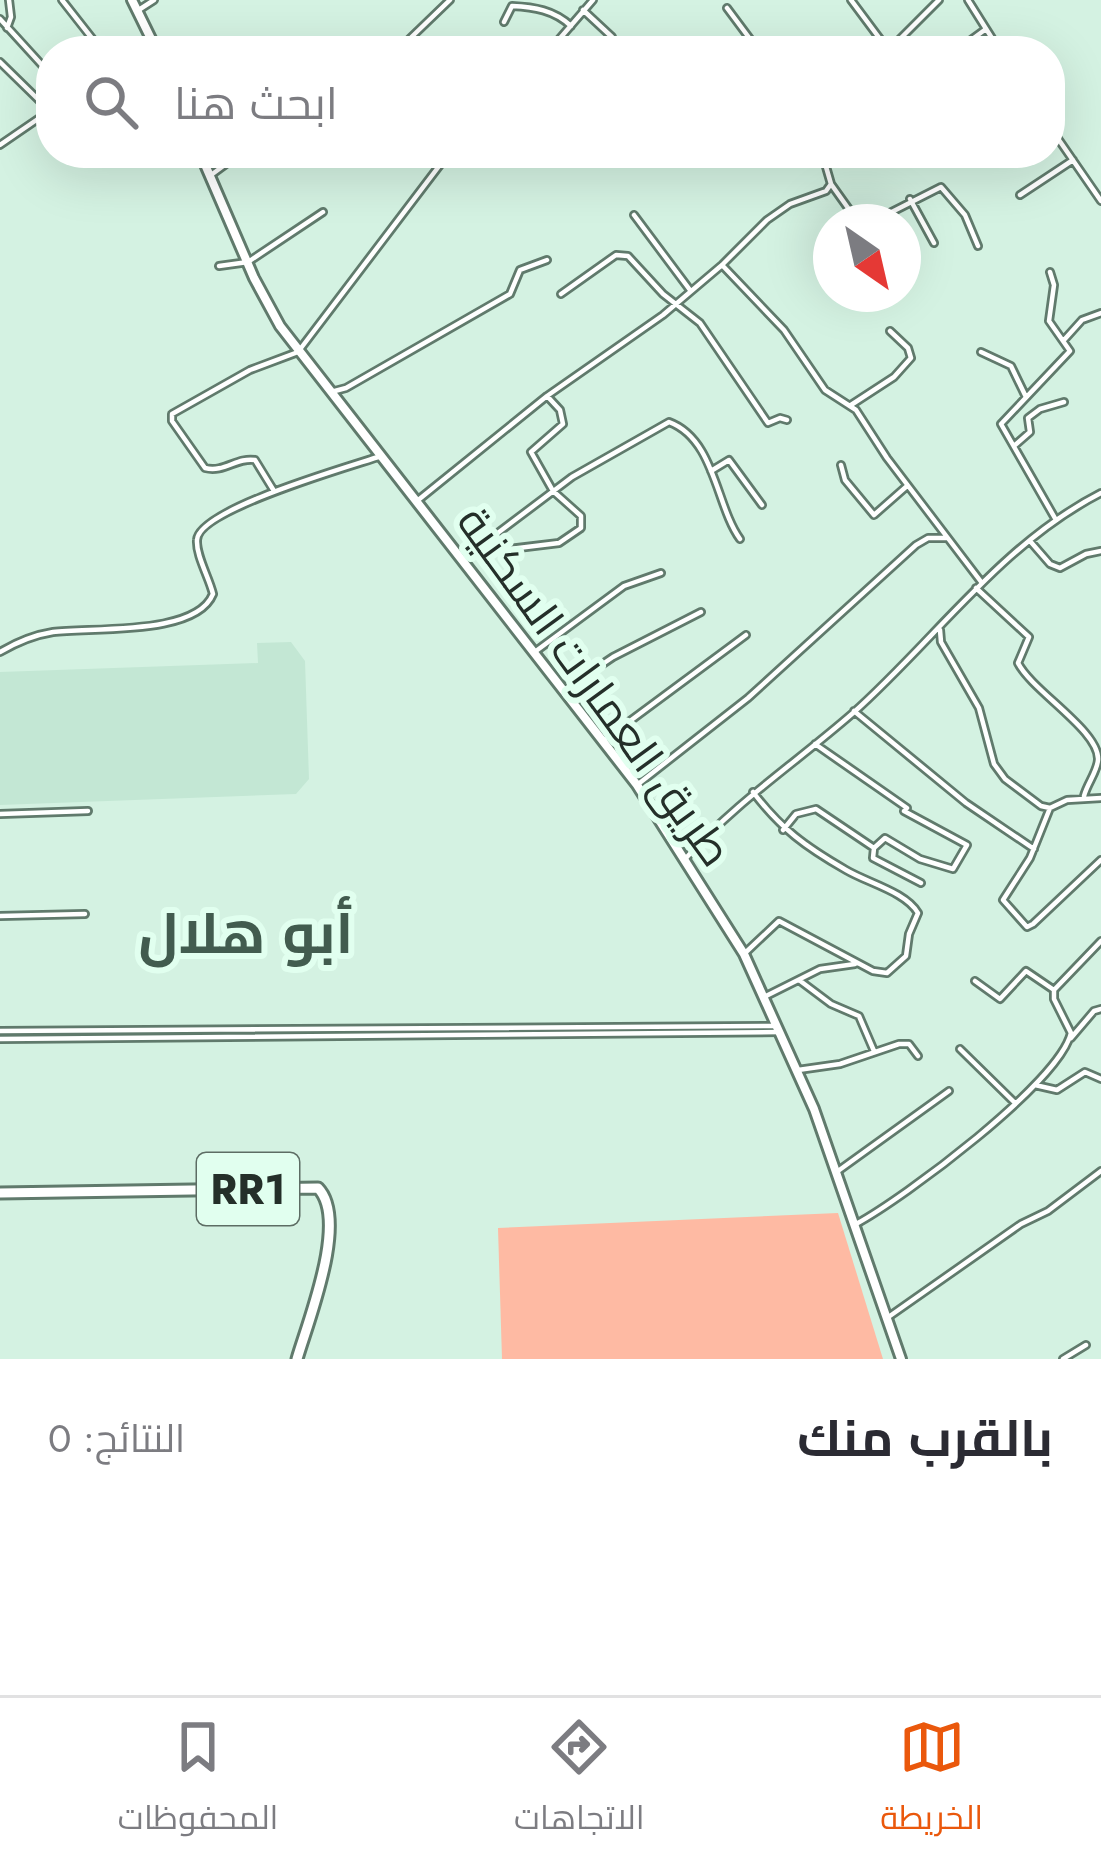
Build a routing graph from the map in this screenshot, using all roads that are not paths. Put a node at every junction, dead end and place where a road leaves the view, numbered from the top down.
1 (9, 0) edge
2 (62, 0) edge
3 (132, 0) edge
4 (154, 0) edge
5 (450, 0) edge
6 (593, 0) edge
7 (851, 0) edge
8 (939, 0) edge
9 (968, 0) edge
10 (727, 8) dead end
11 (583, 10) junction
12 (137, 11) junction
13 (0, 19) edge
14 (504, 22) dead end
15 (571, 26) junction
16 (8, 28) junction
17 (986, 29) junction
18 (90, 36) edge
19 (149, 36) edge
20 (413, 36) edge
21 (562, 36) edge
22 (611, 36) edge
23 (748, 36) edge
24 (877, 36) edge
25 (903, 36) edge
26 (976, 36) edge
27 (990, 36) edge
28 (36, 59) edge
29 (0, 62) edge
30 (36, 97) edge
31 (36, 121) edge
32 (0, 145) edge
33 (1065, 149) edge
34 (1073, 160) junction
35 (1065, 165) edge
36 (208, 168) edge
37 (221, 168) edge
38 (438, 168) edge
39 (826, 168) edge
40 (1061, 168) edge
41 (211, 175) junction
42 (831, 184) junction
43 (1020, 195) dead end
44 (910, 199) junction
45 (1101, 202) edge
46 (845, 204) edge
47 (902, 204) edge
48 (323, 212) dead end
49 (634, 215) dead end
50 (934, 243) dead end
51 (978, 246) dead end
52 (547, 260) dead end
53 (248, 262) junction
54 (722, 265) junction
55 (219, 266) dead end
56 (1050, 272) dead end
57 (690, 290) junction
58 (561, 294) dead end
59 (675, 303) junction
60 (1101, 313) edge
61 (890, 331) dead end
62 (1064, 340) junction
63 (298, 352) junction
64 (980, 352) dead end
65 (331, 392) junction
66 (547, 396) junction
67 (1026, 397) junction
68 (1064, 402) dead end
69 (851, 405) junction
70 (787, 420) dead end
71 (1014, 446) junction
72 (382, 456) junction
73 (841, 465) dead end
74 (711, 471) junction
75 (907, 486) junction
76 (274, 491) junction
77 (553, 491) junction
78 (1101, 494) edge
79 (416, 501) junction
80 (762, 505) dead end
81 (1056, 520) junction
82 (949, 538) junction
83 (740, 539) dead end
84 (1030, 542) junction
85 (1101, 551) edge
86 (476, 554) junction
87 (463, 560) junction
88 (662, 573) dead end
89 (979, 585) junction
90 (701, 612) dead end
91 (940, 630) junction
92 (746, 635) dead end
93 (0, 652) edge
94 (536, 652) junction
95 (565, 691) junction
96 (854, 711) junction
97 (603, 741) junction
98 (815, 744) junction
99 (637, 785) junction
100 (753, 791) junction
101 (1084, 797) junction
102 (1101, 798) edge
103 (1050, 808) junction
104 (88, 812) dead end
105 (0, 814) edge
106 (783, 830) junction
107 (874, 848) junction
108 (1034, 849) junction
109 (686, 858) junction
110 (1101, 860) edge
111 (920, 884) dead end
112 (86, 914) dead end
113 (0, 916) edge
114 (1101, 941) edge
115 (744, 954) junction
116 (859, 964) junction
117 (799, 980) junction
118 (975, 981) dead end
119 (1054, 990) junction
120 (766, 996) junction
121 (1101, 1009) edge
122 (781, 1029) junction
123 (0, 1035) edge
124 (1071, 1038) junction
125 (960, 1049) dead end
126 (874, 1051) junction
127 (918, 1056) dead end
128 (798, 1070) junction
129 (1101, 1079) edge
130 (1035, 1085) junction
131 (949, 1091) dead end
132 (1015, 1103) junction
133 (838, 1171) junction
134 (1101, 1172) edge
135 (0, 1193) edge
136 (856, 1224) junction
137 (887, 1318) junction
138 (1087, 1345) dead end
139 (297, 1359) edge
140 (901, 1359) edge
141 (1063, 1359) edge

1 - 16 street
2 - 18 street
3 - 12 main road
4 - 12 street
5 - 20 street
6 - 11 street
7 - 24 street
8 - 25 street
9 - 17 street
10 - 23 street
11 - 15 street
11 - 22 street
12 - 19 main road
13 - 16 street
14 - 15 street
15 - 21 street
16 - 28 street
17 - 26 street
17 - 27 street
29 - 30 street
31 - 32 street
33 - 34 street
34 - 35 street
34 - 45 street
36 - 41 main road, طريق العمارات السكنية
37 - 41 street
38 - 63 street
39 - 42 street
40 - 43 street
41 - 53 main road, طريق العمارات السكنية
42 - 46 street
42 - 54 street
44 - 47 street
44 - 50 street
44 - 51 street
48 - 53 street
49 - 57 street
52 - 65 street
53 - 55 street
53 - 63 main road, طريق العمارات السكنية
54 - 57 street
54 - 69 street
56 - 62 street
57 - 59 street
58 - 59 street
59 - 66 street
59 - 70 street
60 - 62 street
61 - 69 street
62 - 67 street
63 - 65 main road, طريق العمارات السكنية
63 - 76 street
64 - 67 street
65 - 72 main road, طريق العمارات السكنية
66 - 77 street
66 - 79 street
67 - 71 street
68 - 71 street
69 - 75 street
71 - 81 street
72 - 76 street
72 - 79 main road, طريق العمارات السكنية
73 - 75 street
74 - 77 street
74 - 80 street
74 - 83 street
75 - 82 street
76 - 93 street
77 - 86 street
77 - 86 street
78 - 81 street
79 - 87 main road, طريق العمارات السكنية
81 - 84 street
82 - 89 street
82 - 99 street
84 - 85 street
84 - 89 street
86 - 87 street
87 - 94 main road, طريق العمارات السكنية
88 - 94 street
89 - 91 street
89 - 101 street
90 - 95 street
91 - 96 street
91 - 103 street
92 - 97 street
94 - 95 main road, طريق العمارات السكنية
95 - 97 main road, طريق العمارات السكنية
96 - 98 street
96 - 108 street
97 - 99 main road, طريق العمارات السكنية
98 - 100 street
98 - 107 street
99 - 109 main road, طريق العمارات السكنية
100 - 106 street
100 - 109 street
101 - 102 street
101 - 103 street
103 - 108 street
104 - 105 street
106 - 107 street
106 - 116 street
107 - 111 street
108 - 110 street
109 - 115 main road, طريق العمارات السكنية
112 - 113 street
114 - 119 street
115 - 116 street
115 - 120 main road, طريق العمارات السكنية
116 - 117 street
117 - 120 street
117 - 126 street
118 - 119 street
119 - 124 street
120 - 122 main road, طريق العمارات السكنية
121 - 124 street
122 - 123 street
122 - 128 main road, طريق العمارات السكنية
124 - 130 street
125 - 132 street
126 - 127 street
126 - 128 street
128 - 133 main road, طريق العمارات السكنية
129 - 130 street
130 - 132 street
131 - 133 street
132 - 136 street
133 - 136 main road, طريق العمارات السكنية
134 - 137 street
135 - 139 main road, RR1
136 - 137 main road, طريق العمارات السكنية
137 - 140 main road, طريق العمارات السكنية
138 - 141 street

